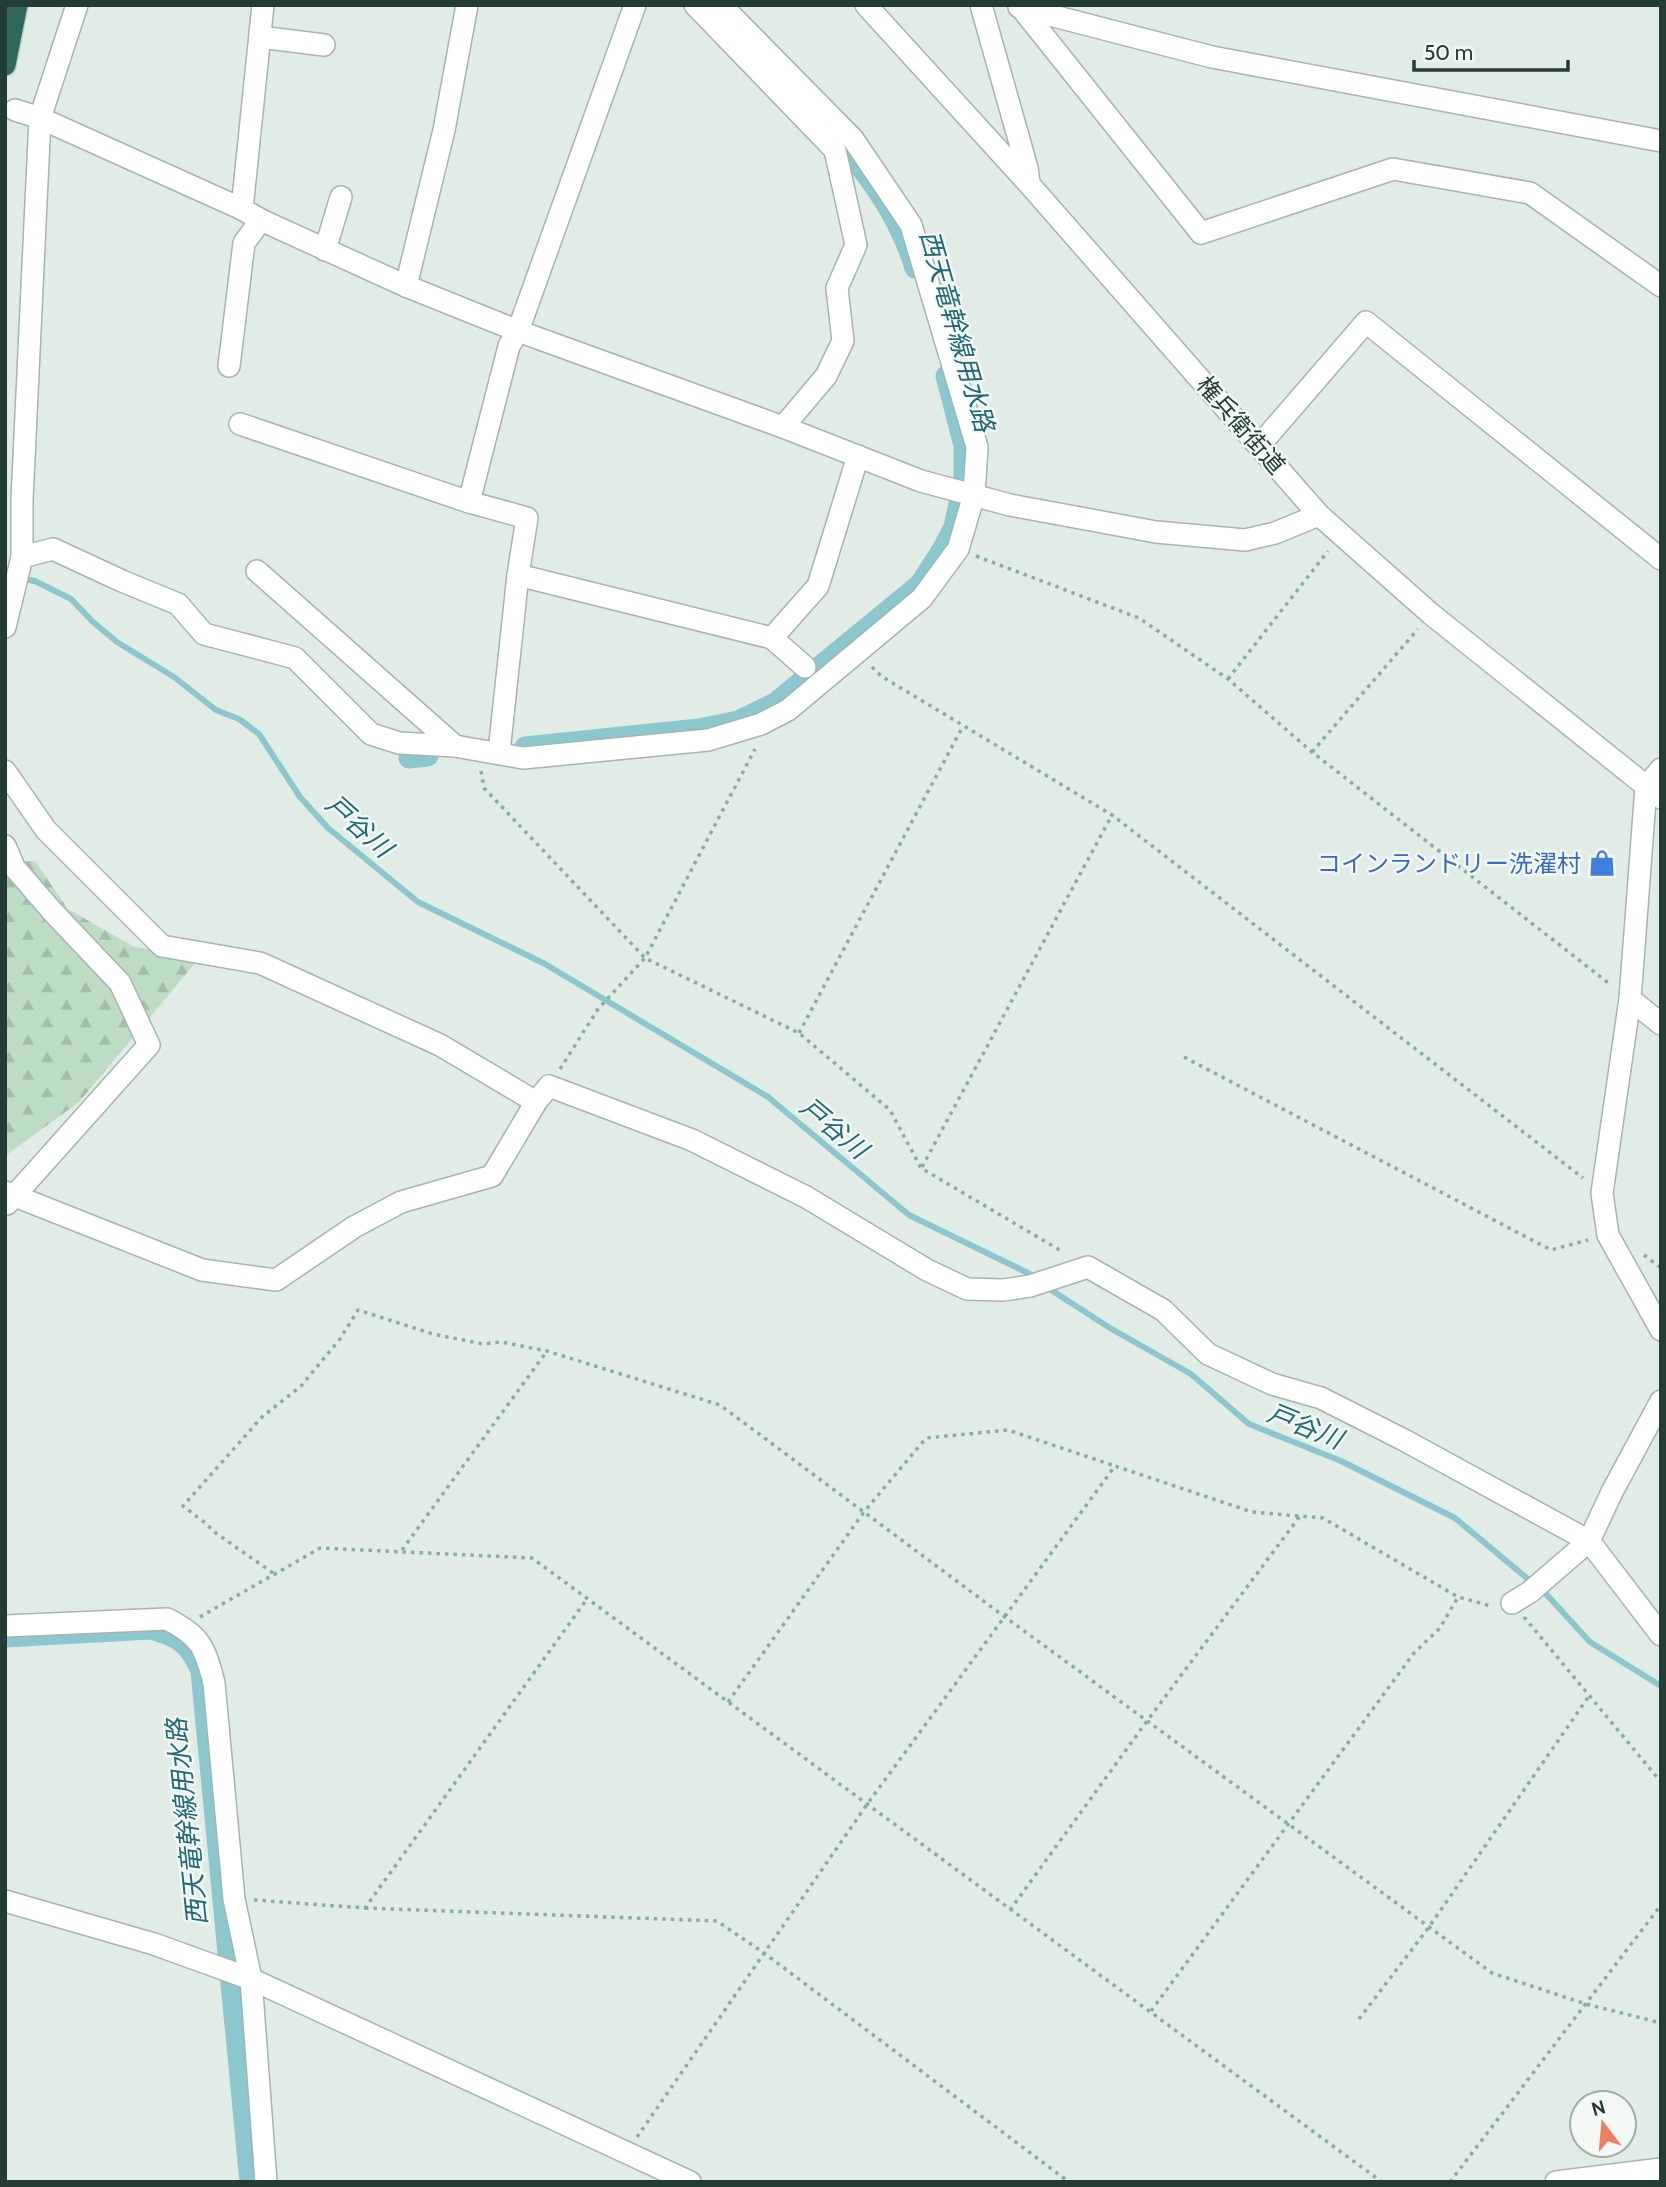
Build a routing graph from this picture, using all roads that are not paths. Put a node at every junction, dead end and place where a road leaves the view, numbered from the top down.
1 (17, 5) edge
2 (77, 5) edge
3 (263, 5) edge
4 (467, 5) edge
5 (635, 5) edge
6 (695, 5) edge
7 (720, 5) edge
8 (866, 5) edge
9 (981, 5) edge
10 (1020, 8) edge
11 (260, 37) junction
12 (324, 44) dead end
13 (5, 65) edge
14 (15, 110) dead end
15 (40, 118) junction
16 (1661, 141) edge
17 (1029, 184) junction
18 (341, 197) dead end
19 (242, 209) junction
20 (261, 220) junction
21 (325, 250) junction
22 (406, 286) junction
23 (1661, 286) edge
24 (518, 331) junction
25 (229, 366) dead end
26 (240, 424) dead end
27 (783, 427) junction
28 (1259, 446) junction
29 (858, 456) junction
30 (974, 495) junction
31 (469, 502) junction
32 (1320, 515) junction
33 (1661, 559) edge
34 (21, 561) junction
35 (257, 571) dead end
36 (518, 575) junction
37 (5, 627) edge
38 (772, 638) junction
39 (806, 667) dead end
40 (455, 746) junction
41 (499, 752) junction
42 (1661, 769) edge
43 (5, 771) edge
44 (1653, 792) edge
45 (5, 846) edge
46 (1630, 999) junction
47 (1661, 1024) edge
48 (542, 1094) junction
49 (8, 1198) edge
50 (1661, 1330) edge
51 (1661, 1401) edge
52 (1589, 1541) junction
53 (1521, 1598) road end
54 (5, 1626) edge
55 (1661, 1635) edge
56 (5, 1901) edge
57 (251, 1979) junction
58 (1661, 2168) edge
59 (266, 2182) edge
60 (690, 2182) edge
61 (1556, 2182) edge

1 - 13 highway
2 - 15 street
3 - 11 street
4 - 22 street
5 - 24 street
6 - 27 street
7 - 30 street
8 - 17 street, 権兵衛街道
9 - 17 street
10 - 16 street
10 - 23 street
11 - 12 street
11 - 19 street
14 - 15 street
15 - 19 street
15 - 34 street
17 - 28 street, 権兵衛街道
18 - 21 street
19 - 20 street
20 - 21 street
20 - 25 street
21 - 22 street
22 - 24 street
24 - 27 street
24 - 31 street
26 - 31 street
27 - 29 street
28 - 32 street, 権兵衛街道
28 - 33 street
29 - 30 street
29 - 38 street
30 - 32 street
30 - 41 street
31 - 36 street
32 - 44 street, 権兵衛街道
34 - 37 street
34 - 40 street
35 - 40 street
36 - 38 street
36 - 41 street
38 - 39 street
40 - 41 street
42 - 44 street
43 - 48 street
44 - 46 street
45 - 49 street
46 - 47 street
46 - 50 street
48 - 49 street
48 - 52 street
51 - 52 street
52 - 53 street
52 - 55 street
54 - 57 street
56 - 57 street
57 - 59 street
57 - 60 street
58 - 61 street

